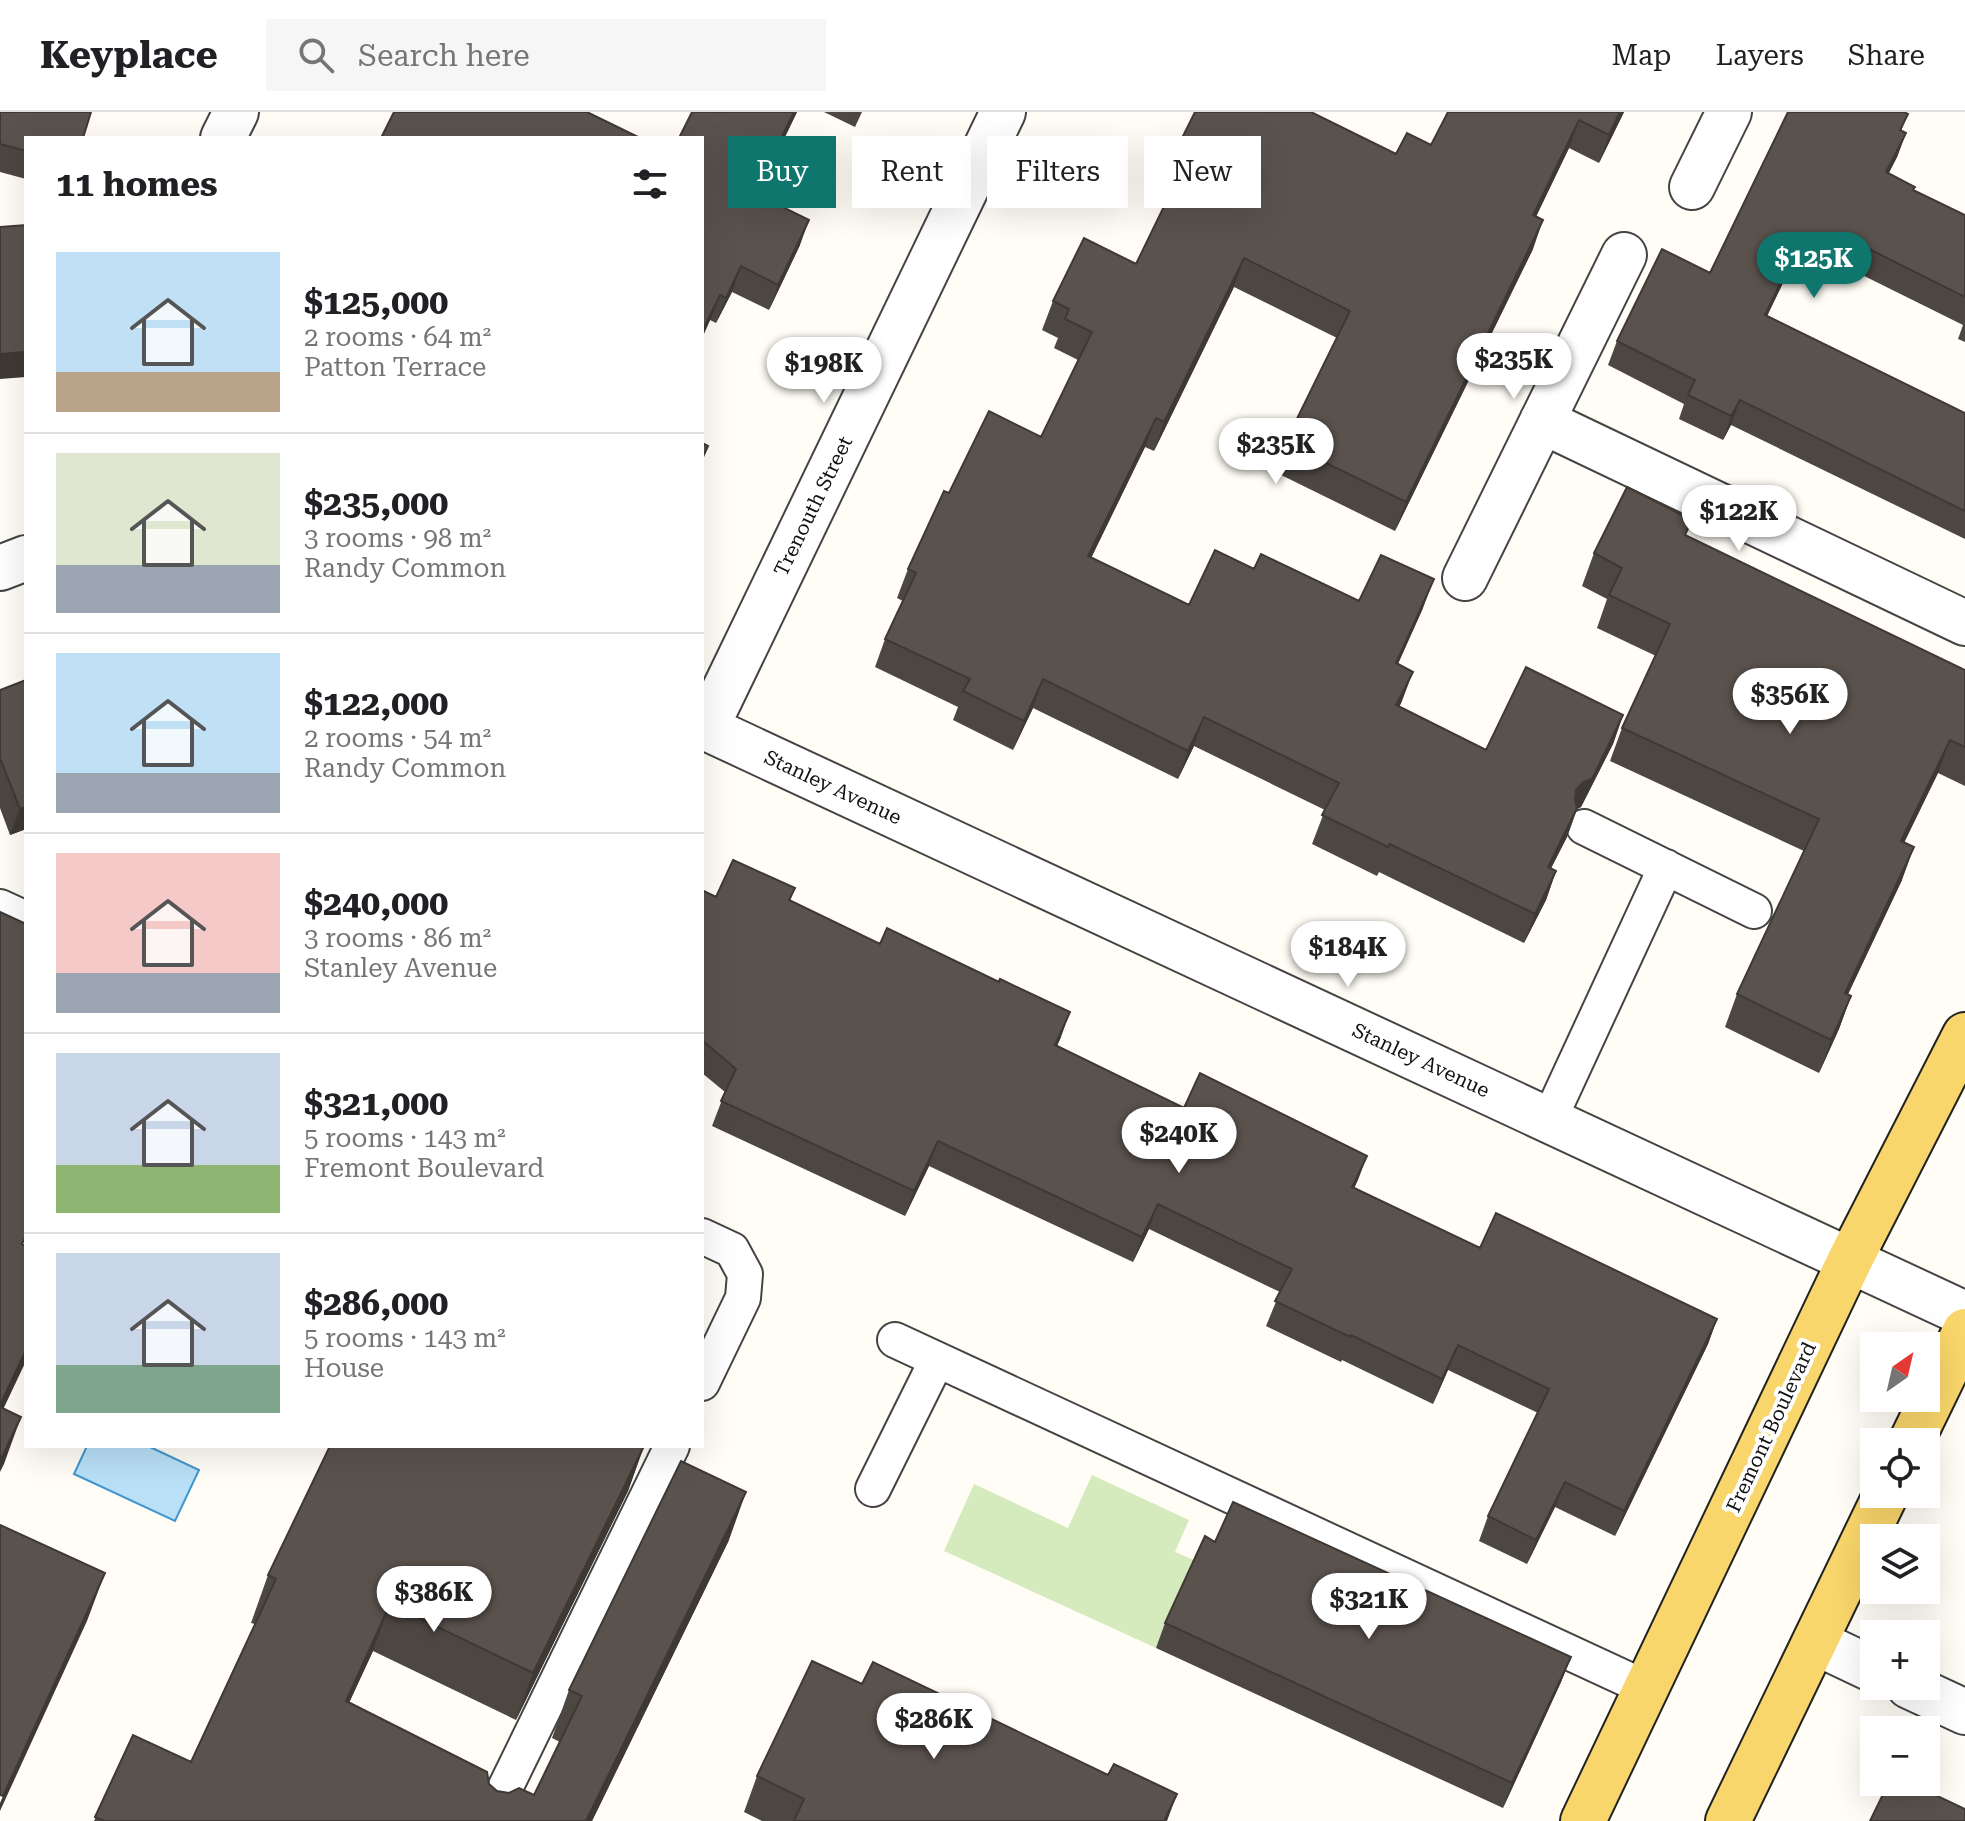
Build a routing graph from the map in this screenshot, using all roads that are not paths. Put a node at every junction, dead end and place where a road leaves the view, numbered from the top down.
1 (236, 112) edge
2 (1003, 112) edge
3 (1729, 112) edge
4 (224, 136) edge
5 (1692, 187) dead end
6 (1624, 255) dead end
7 (1542, 421) junction
8 (24, 559) edge
9 (0, 568) edge
10 (1465, 578) dead end
11 (1965, 623) edge
12 (704, 727) edge
13 (1584, 827) dead end
14 (1666, 867) junction
15 (0, 907) edge
16 (1754, 911) dead end
17 (24, 918) edge
18 (1965, 1035) edge
19 (1549, 1120) junction
20 (704, 1237) edge
21 (1850, 1260) junction
22 (1965, 1314) edge
23 (1965, 1331) edge
24 (895, 1340) dead end
25 (937, 1360) junction
26 (704, 1379) edge
27 (1918, 1428) edge
28 (671, 1448) edge
29 (873, 1489) dead end
30 (1879, 1508) edge
31 (1815, 1642) junction
32 (1860, 1663) edge
33 (1646, 1688) junction
34 (1939, 1700) edge
35 (1965, 1712) edge
36 (489, 1821) edge
37 (1583, 1821) edge
38 (1728, 1821) edge

1 - 4 street
2 - 12 street, Trenouth Street
3 - 5 street
6 - 7 street
7 - 10 street
7 - 11 street
8 - 9 street
12 - 19 street, Stanley Avenue
13 - 14 lane
14 - 16 lane
14 - 19 lane
15 - 17 lane
18 - 21 main road, Fremont Boulevard
19 - 21 street, Stanley Avenue
20 - 26 lane
21 - 22 street, Stanley Avenue
21 - 33 main road, Fremont Boulevard
23 - 27 main road
24 - 25 lane
25 - 29 lane
25 - 33 lane
28 - 36 lane
30 - 31 main road
31 - 32 street
31 - 38 main road
33 - 37 main road, Fremont Boulevard
34 - 35 street

